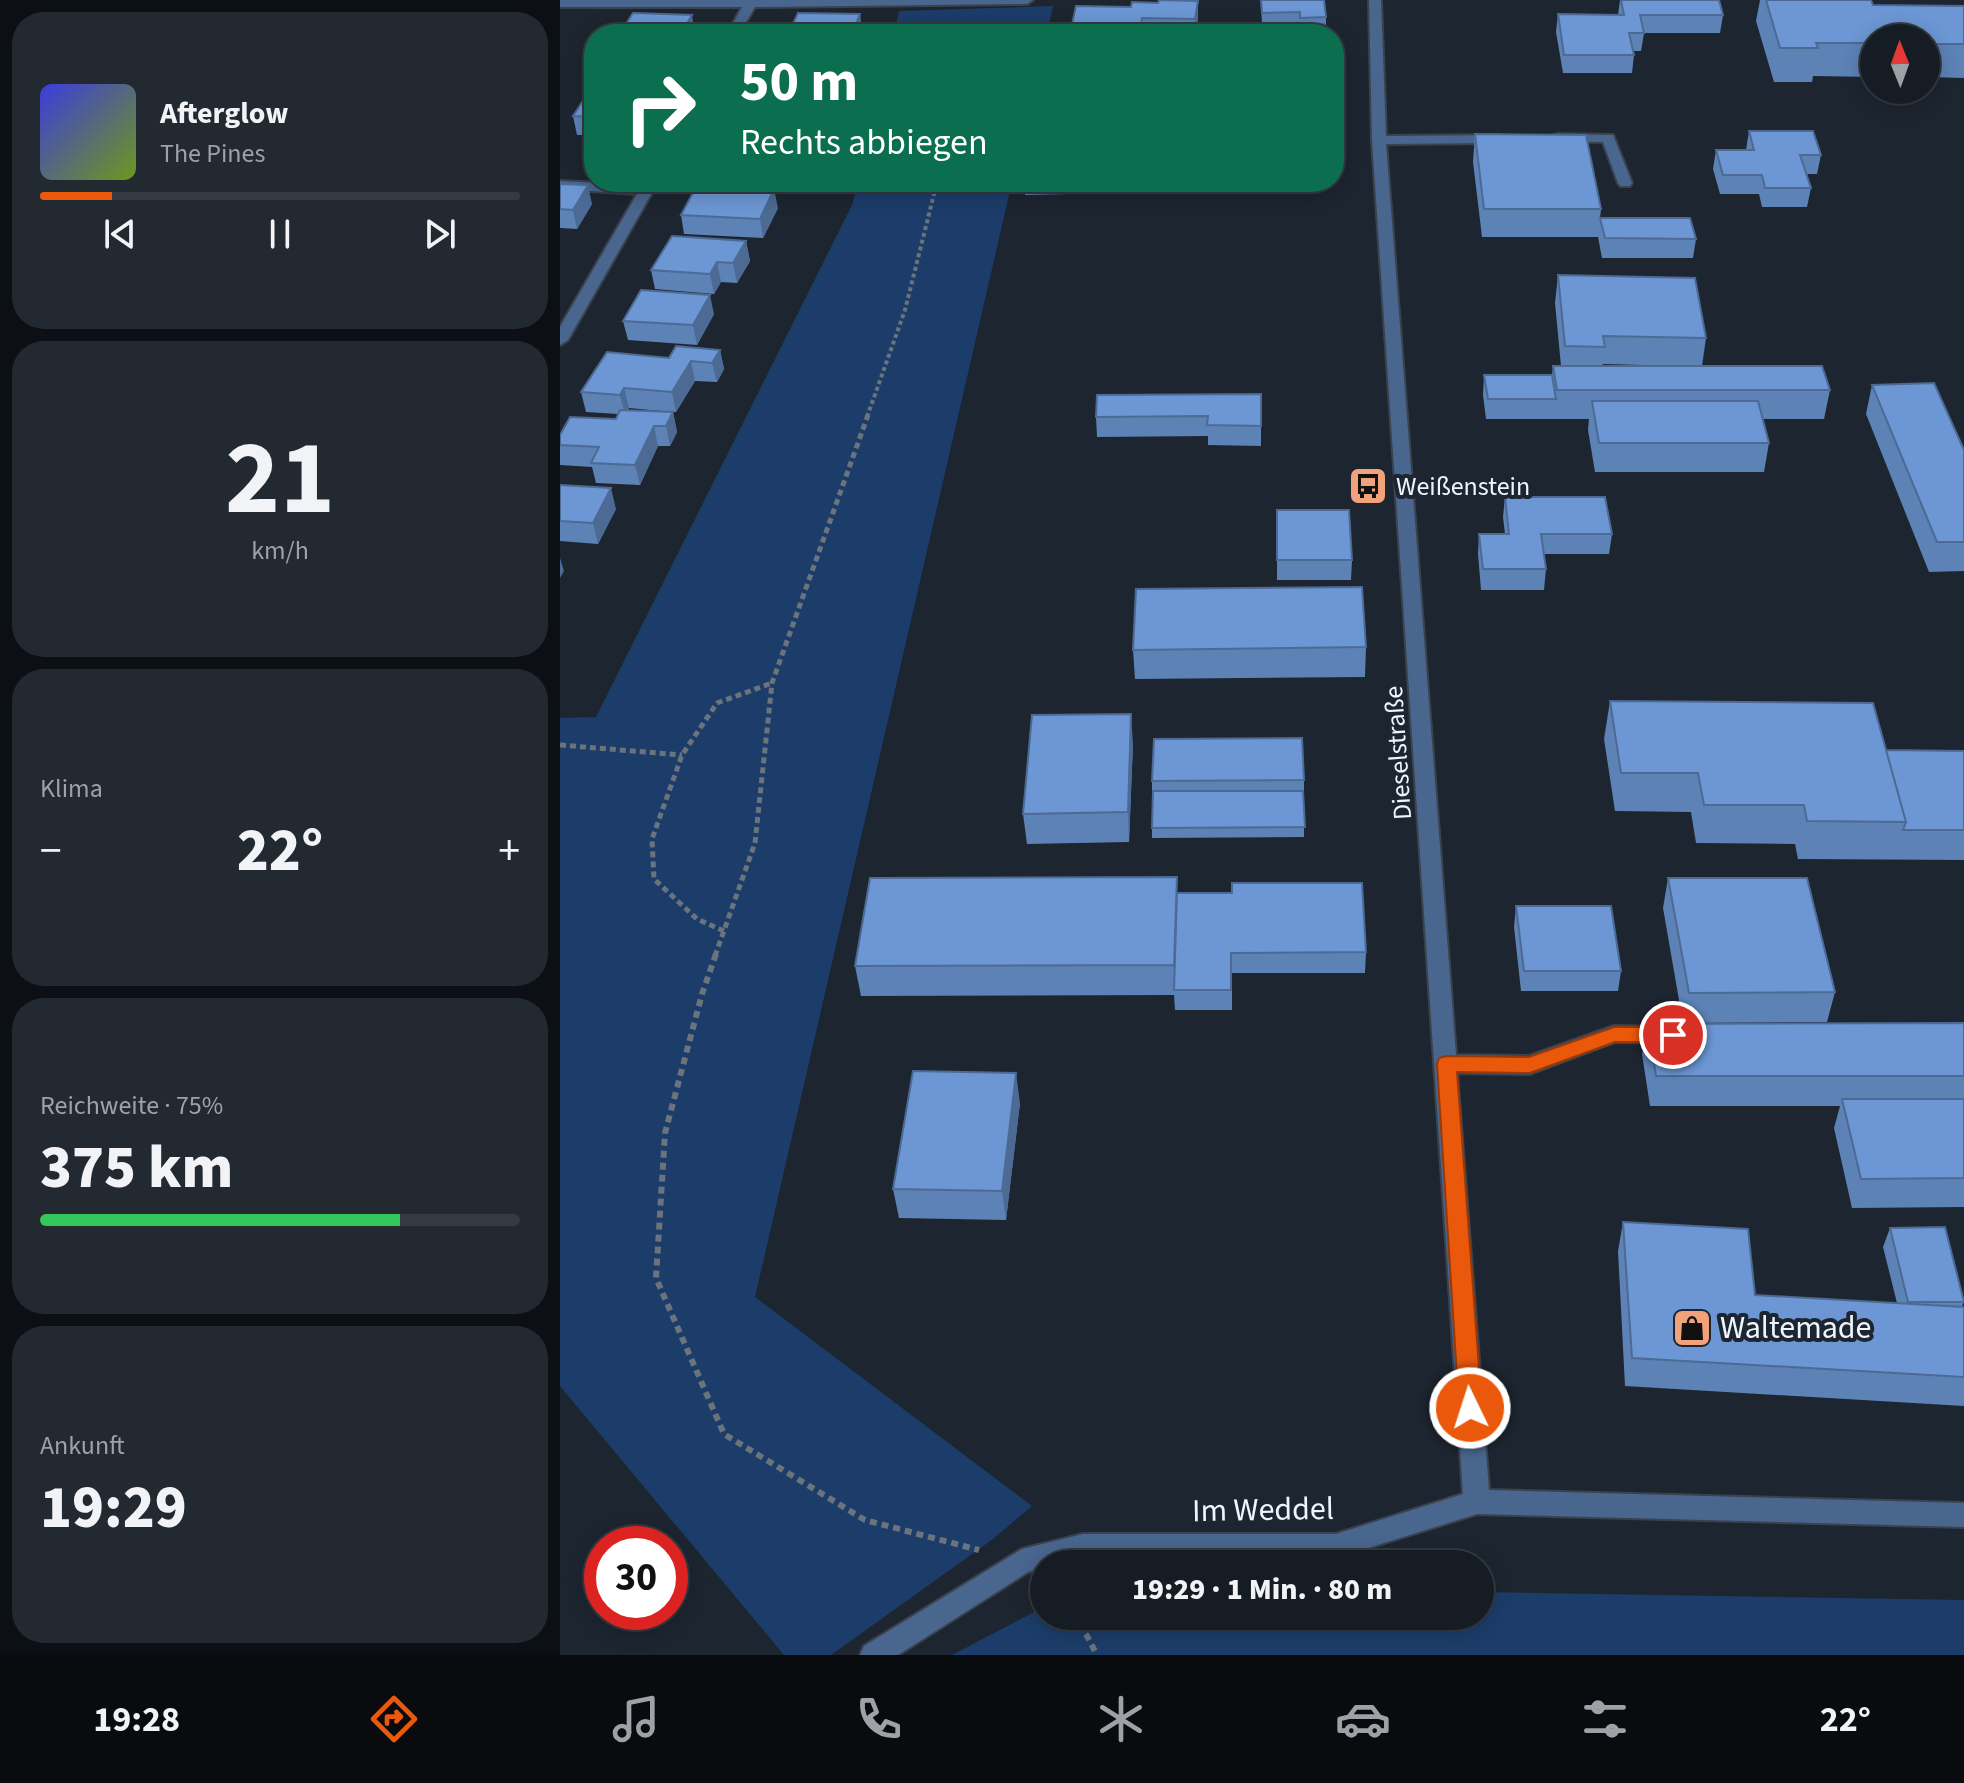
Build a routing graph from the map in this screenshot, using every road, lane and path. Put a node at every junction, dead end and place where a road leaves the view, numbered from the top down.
1 (1027, 0) edge
2 (1375, 0) edge
3 (751, 2) junction
4 (560, 3) edge
5 (739, 24) edge
6 (1547, 138) edge
7 (1516, 139) edge
8 (1379, 140) junction
9 (1625, 183) dead end
10 (560, 185) edge
11 (584, 185) edge
12 (646, 192) edge
13 (934, 192) edge
14 (560, 340) edge
15 (772, 683) junction
16 (560, 745) edge
17 (682, 755) junction
18 (724, 931) junction
19 (1691, 1035) edge
20 (1447, 1064) junction
21 (1477, 1502) junction
22 (1964, 1515) edge
23 (1022, 1561) junction
24 (1082, 1630) edge
25 (874, 1655) edge
26 (1097, 1655) edge

1 - 3 street
2 - 8 street, Dieselstraße
3 - 4 street
3 - 5 street
6 - 9 street
7 - 8 street
8 - 20 street, Dieselstraße
10 - 11 street
12 - 14 street
13 - 15 path
15 - 17 path
15 - 18 path
16 - 17 path
17 - 18 path
18 - 23 path
19 - 20 street
20 - 21 street, Dieselstraße
21 - 22 street, Im Weddel
21 - 23 street, Im Weddel
23 - 25 street, Im Weddel
24 - 26 path

